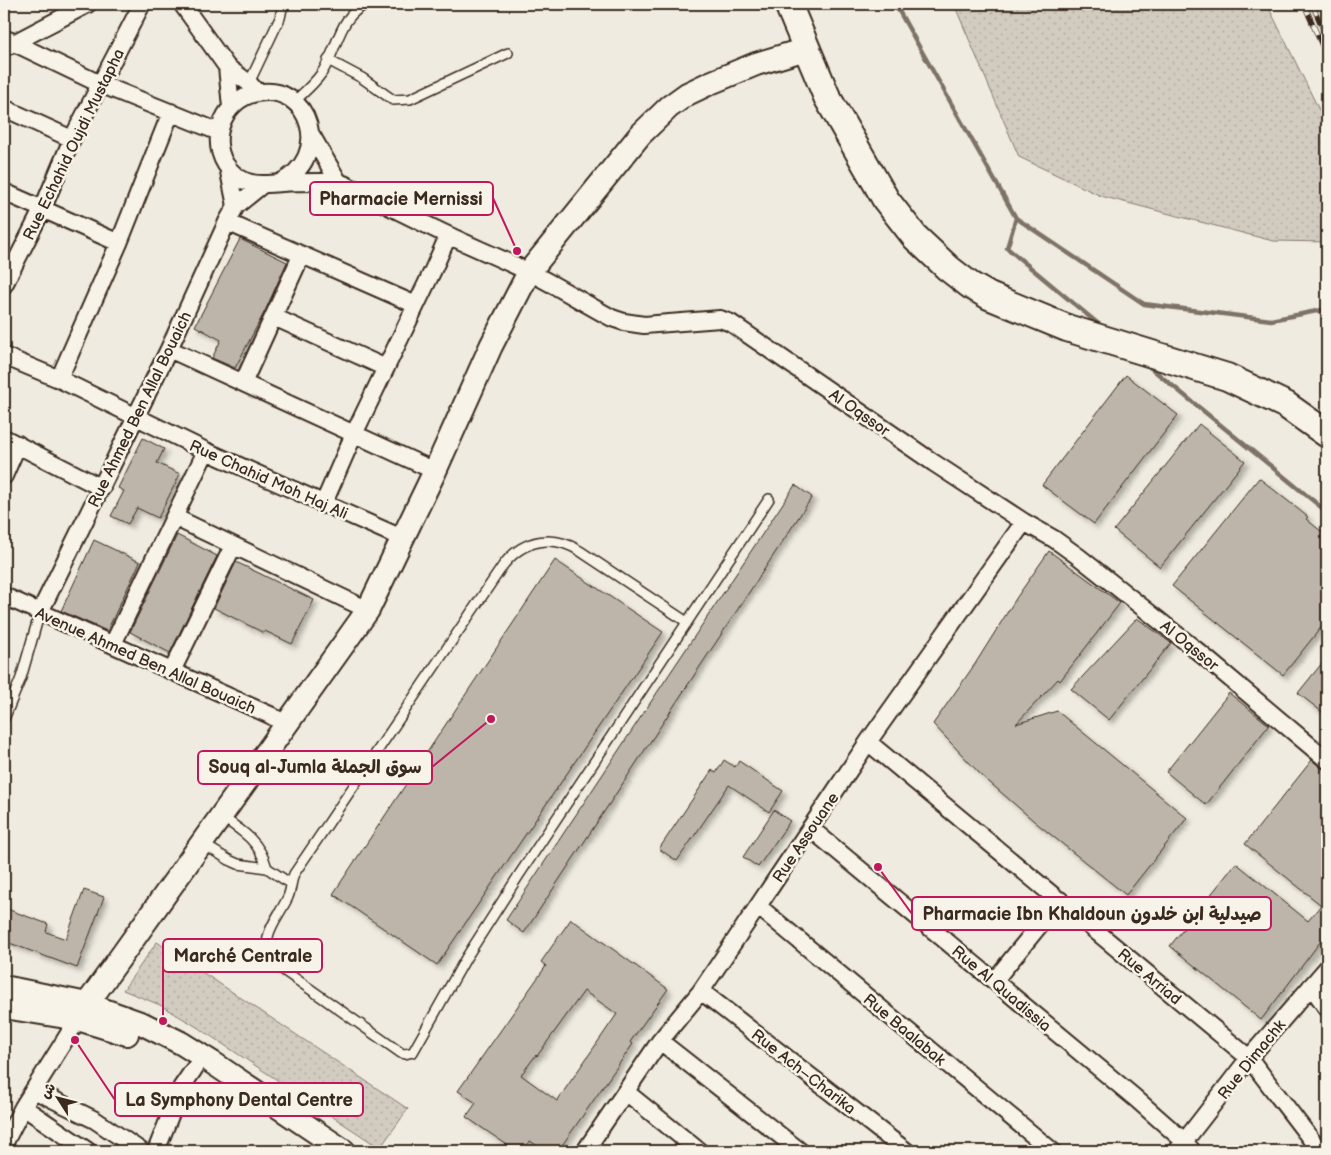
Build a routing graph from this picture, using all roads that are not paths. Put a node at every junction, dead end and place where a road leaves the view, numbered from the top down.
1 (88, 4) edge
2 (142, 4) edge
3 (182, 4) edge
4 (283, 4) edge
5 (368, 4) edge
6 (788, 4) edge
7 (69, 8) edge
8 (7, 43) edge
9 (806, 49) junction
10 (508, 53) dead end
11 (328, 60) junction
12 (227, 67) junction
13 (100, 84) junction
14 (253, 88) junction
15 (294, 102) junction
16 (231, 107) junction
17 (4, 108) edge
18 (171, 112) junction
19 (219, 132) junction
20 (312, 136) junction
21 (72, 139) junction
22 (228, 167) junction
23 (338, 181) junction
24 (280, 183) junction
25 (262, 185) junction
26 (4, 192) edge
27 (236, 206) junction
28 (42, 210) junction
29 (227, 222) junction
30 (448, 236) junction
31 (119, 243) junction
32 (302, 256) junction
33 (530, 272) junction
34 (4, 285) edge
35 (416, 305) junction
36 (274, 317) junction
37 (169, 349) junction
38 (4, 356) edge
39 (386, 368) junction
40 (59, 379) junction
41 (243, 384) junction
42 (136, 418) junction
43 (354, 434) junction
44 (1327, 434) edge
45 (11, 441) edge
46 (206, 451) junction
47 (435, 471) junction
48 (4, 476) edge
49 (102, 488) junction
50 (768, 499) dead end
51 (323, 505) junction
52 (174, 517) junction
53 (1024, 522) junction
54 (404, 539) junction
55 (233, 546) junction
56 (4, 596) edge
57 (368, 610) junction
58 (40, 612) junction
59 (686, 622) junction
60 (113, 644) junction
61 (172, 671) junction
62 (4, 719) edge
63 (288, 725) junction
64 (868, 742) junction
65 (1327, 760) edge
66 (222, 817) junction
67 (810, 828) junction
68 (203, 844) junction
69 (267, 868) junction
70 (291, 884) junction
71 (1060, 900) junction
72 (759, 906) junction
73 (1327, 968) edge
74 (994, 981) junction
75 (1311, 986) junction
76 (4, 987) edge
77 (701, 991) junction
78 (4, 1007) edge
79 (1327, 1008) edge
80 (83, 1011) junction
81 (660, 1041) junction
82 (1249, 1058) junction
83 (194, 1069) junction
84 (34, 1090) junction
85 (626, 1092) junction
86 (24, 1107) junction
87 (4, 1144) edge
88 (887, 1145) edge
89 (1185, 1148) edge
90 (591, 1149) edge
91 (88, 1151) edge
92 (141, 1151) edge
93 (156, 1151) edge
94 (316, 1151) edge
95 (344, 1151) edge
96 (698, 1151) edge
97 (800, 1151) edge
98 (906, 1151) edge
99 (1052, 1151) edge
100 (1320, 1151) edge

1 - 7 street
2 - 13 street, Rue Echahid Oujdi Mustapha
3 - 12 street
4 - 14 lane
5 - 11 lane
6 - 9 main road
7 - 8 street
8 - 13 street
9 - 33 street
9 - 44 main road
10 - 11 lane
11 - 15 lane
12 - 14 street
12 - 16 street
13 - 18 street
13 - 21 street, Rue Echahid Oujdi Mustapha
14 - 15 street
14 - 16 street
15 - 20 street
16 - 19 street
17 - 21 street
18 - 19 street
18 - 31 street
19 - 22 street
20 - 23 street
20 - 24 street
21 - 28 street, Rue Echahid Oujdi Mustapha
22 - 25 street
22 - 27 street
23 - 24 street, Al Oqssor
23 - 30 street, Al Oqssor
24 - 25 street
25 - 27 street, Rue Ahmed Ben Allal Bouaich
26 - 28 street
27 - 29 street, Rue Ahmed Ben Allal Bouaich
28 - 31 street
28 - 34 street, Rue Echahid Oujdi Mustapha
29 - 32 street
29 - 37 street, Rue Ahmed Ben Allal Bouaich
30 - 33 street, Al Oqssor
30 - 35 street
31 - 40 street
32 - 35 street
32 - 36 street
33 - 47 street
33 - 53 street, Al Oqssor
35 - 39 street
36 - 39 street
36 - 41 street
37 - 41 street
37 - 42 street, Rue Ahmed Ben Allal Bouaich
38 - 40 street, Rue Chahid Moh Haj Ali
39 - 43 street
40 - 42 street, Rue Chahid Moh Haj Ali
41 - 43 street
42 - 46 street, Rue Chahid Moh Haj Ali
42 - 49 street, Rue Ahmed Ben Allal Bouaich
43 - 47 street
43 - 51 street
45 - 48 street
45 - 49 street
46 - 51 street, Rue Chahid Moh Haj Ali
46 - 52 street
47 - 54 street
49 - 58 street, Rue Ahmed Ben Allal Bouaich
50 - 59 lane
51 - 54 street, Rue Chahid Moh Haj Ali
52 - 55 street
52 - 60 street
53 - 64 street, Rue Assouane
53 - 65 street, Al Oqssor
54 - 57 street
55 - 57 street
55 - 61 street
56 - 58 street, Avenue Ahmed Ben Allal Bouaich
57 - 63 street
58 - 60 street, Avenue Ahmed Ben Allal Bouaich
58 - 62 lane
59 - 70 lane
59 - 70 lane
60 - 61 street, Avenue Ahmed Ben Allal Bouaich
61 - 63 street, Avenue Ahmed Ben Allal Bouaich
63 - 66 street
64 - 67 street, Rue Assouane
64 - 71 street, Rue Arriad
66 - 68 street
66 - 69 lane
67 - 72 street, Rue Assouane
67 - 74 street, Rue Al Quadissia
68 - 69 lane
68 - 80 street
69 - 70 lane
71 - 74 street
71 - 82 street, Rue Arriad
72 - 77 street, Rue Assouane
72 - 99 street, Rue Baalabak
73 - 75 street, Rue Dimachk
74 - 89 street, Rue Al Quadissia
75 - 79 street
75 - 82 street, Rue Dimachk
76 - 80 street
77 - 81 street, Rue Assouane
77 - 88 street, Rue Ach–Charika
78 - 80 street
80 - 83 street
80 - 84 street
80 - 95 street
81 - 85 street, Rue Assouane
81 - 97 street
82 - 89 street, Rue Dimachk
82 - 100 street, Rue Arriad
83 - 93 street
83 - 94 street
84 - 86 street
84 - 92 street
85 - 90 street, Rue Assouane
85 - 96 street
86 - 87 street
86 - 91 street
88 - 98 street, Rue Ach–Charika

